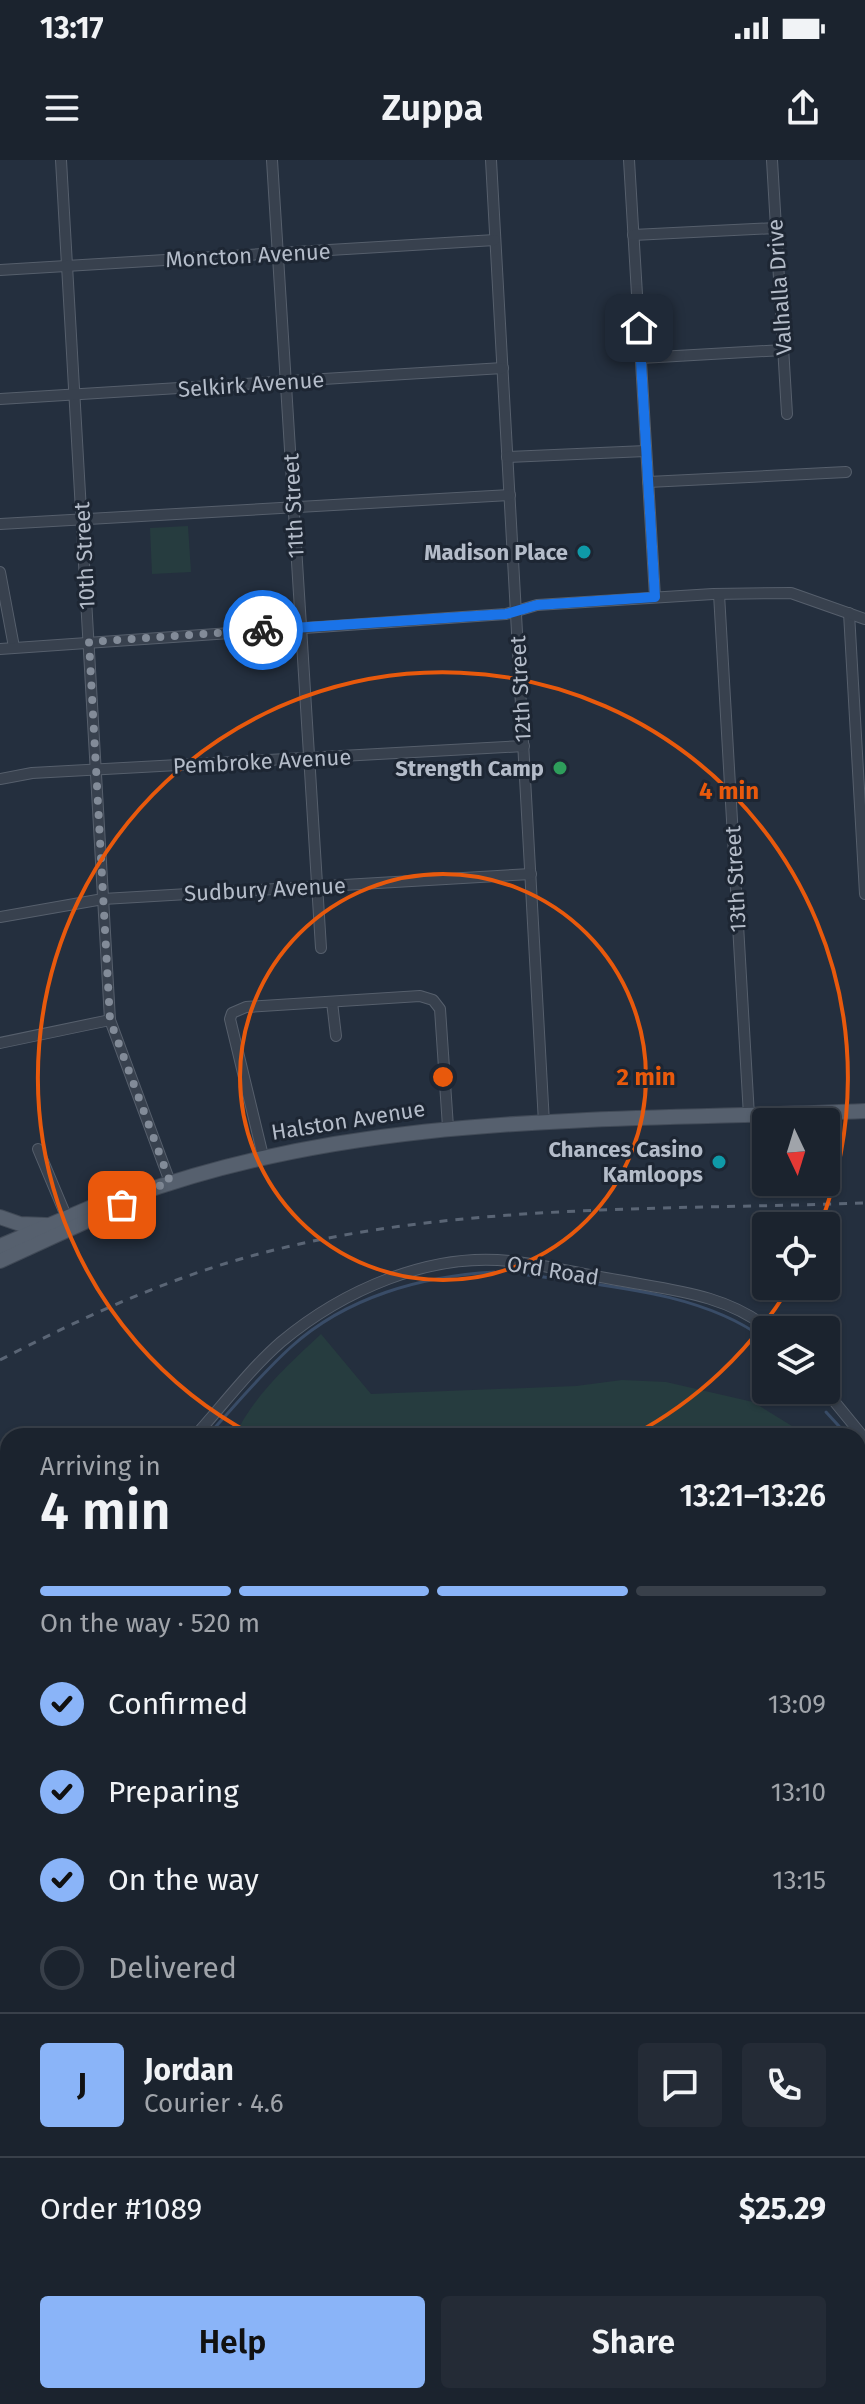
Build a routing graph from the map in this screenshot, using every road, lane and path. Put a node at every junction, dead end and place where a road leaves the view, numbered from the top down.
1 (61, 160) edge
2 (272, 160) edge
3 (491, 160) edge
4 (629, 160) edge
5 (772, 160) edge
6 (775, 228) junction
7 (633, 235) junction
8 (495, 240) junction
9 (278, 253) junction
10 (67, 266) junction
11 (0, 270) edge
12 (783, 350) junction
13 (641, 358) junction
14 (503, 368) junction
15 (286, 381) junction
16 (75, 395) junction
17 (0, 399) edge
18 (787, 414) dead end
19 (646, 451) junction
20 (507, 457) junction
21 (846, 472) dead end
22 (648, 482) junction
23 (510, 495) junction
24 (293, 507) junction
25 (82, 520) junction
26 (0, 524) edge
27 (0, 572) edge
28 (719, 594) junction
29 (655, 597) junction
30 (516, 611) junction
31 (849, 613) junction
32 (865, 619) edge
33 (300, 628) junction
34 (89, 642) junction
35 (14, 647) junction
36 (0, 649) edge
37 (524, 746) junction
38 (309, 759) junction
39 (96, 769) junction
40 (0, 779) edge
41 (531, 874) junction
42 (317, 886) junction
43 (865, 894) edge
44 (103, 899) junction
45 (0, 917) edge
46 (321, 948) dead end
47 (332, 1002) junction
48 (110, 1020) junction
49 (336, 1036) dead end
50 (0, 1043) edge
51 (865, 1111) edge
52 (749, 1116) junction
53 (544, 1123) junction
54 (448, 1127) junction
55 (38, 1149) dead end
56 (263, 1156) junction
57 (170, 1182) junction
58 (0, 1217) edge
59 (69, 1223) junction
60 (51, 1225) junction
61 (2, 1251) edge
62 (753, 1316) edge
63 (836, 1404) edge
64 (202, 1428) edge
65 (856, 1428) edge

1 - 10 street, 10th Street
2 - 9 street, 11th Street
3 - 8 street, 12th Street
4 - 7 street
5 - 6 street, Valhalla Drive
6 - 7 street
6 - 12 street, Valhalla Drive
7 - 13 street
8 - 9 street, Moncton Avenue
8 - 14 street, 12th Street
9 - 10 street, Moncton Avenue
9 - 15 street, 11th Street
10 - 11 street, Moncton Avenue
10 - 16 street, 10th Street
12 - 13 street
12 - 18 street, Valhalla Drive
13 - 19 street
14 - 15 street, Selkirk Avenue
14 - 20 street, 12th Street
15 - 16 street, Selkirk Avenue
15 - 24 street, 11th Street
16 - 17 street, Selkirk Avenue
16 - 25 street, 10th Street
19 - 20 street
19 - 22 street
20 - 23 street, 12th Street
21 - 22 street
22 - 29 street
23 - 24 street
23 - 30 street, 12th Street
24 - 25 street
24 - 33 street, 11th Street
25 - 26 street
25 - 34 street, 10th Street
27 - 35 street
28 - 29 street
28 - 31 street
28 - 52 street, 13th Street
29 - 30 street
30 - 33 street
30 - 37 street, 12th Street
31 - 32 street
31 - 43 street
33 - 34 street
33 - 38 street, 11th Street
34 - 35 street
34 - 39 street, 10th Street
35 - 36 street
37 - 38 street, Pembroke Avenue
37 - 41 street, 12th Street
38 - 39 street, Pembroke Avenue
38 - 42 street, 11th Street
39 - 40 street, Pembroke Avenue
39 - 44 street, 10th Street
41 - 42 street, Sudbury Avenue
41 - 53 street, 12th Street
42 - 44 street, Sudbury Avenue
42 - 46 street, 11th Street
44 - 45 street, Sudbury Avenue
44 - 48 street, 10th Street
47 - 49 street
47 - 54 street
47 - 56 street
48 - 50 street
48 - 57 street, 10th Street
51 - 52 main road, Halston Avenue
52 - 53 main road, Halston Avenue
53 - 54 main road, Halston Avenue
54 - 56 main road, Halston Avenue
55 - 59 street
56 - 57 main road, Halston Avenue
57 - 59 main road, Halston Avenue
58 - 60 main road
59 - 60 main road, Halston Avenue
59 - 61 main road, Halston Avenue
60 - 61 main road, Halston Avenue
62 - 64 street, Ord Road
63 - 65 street

